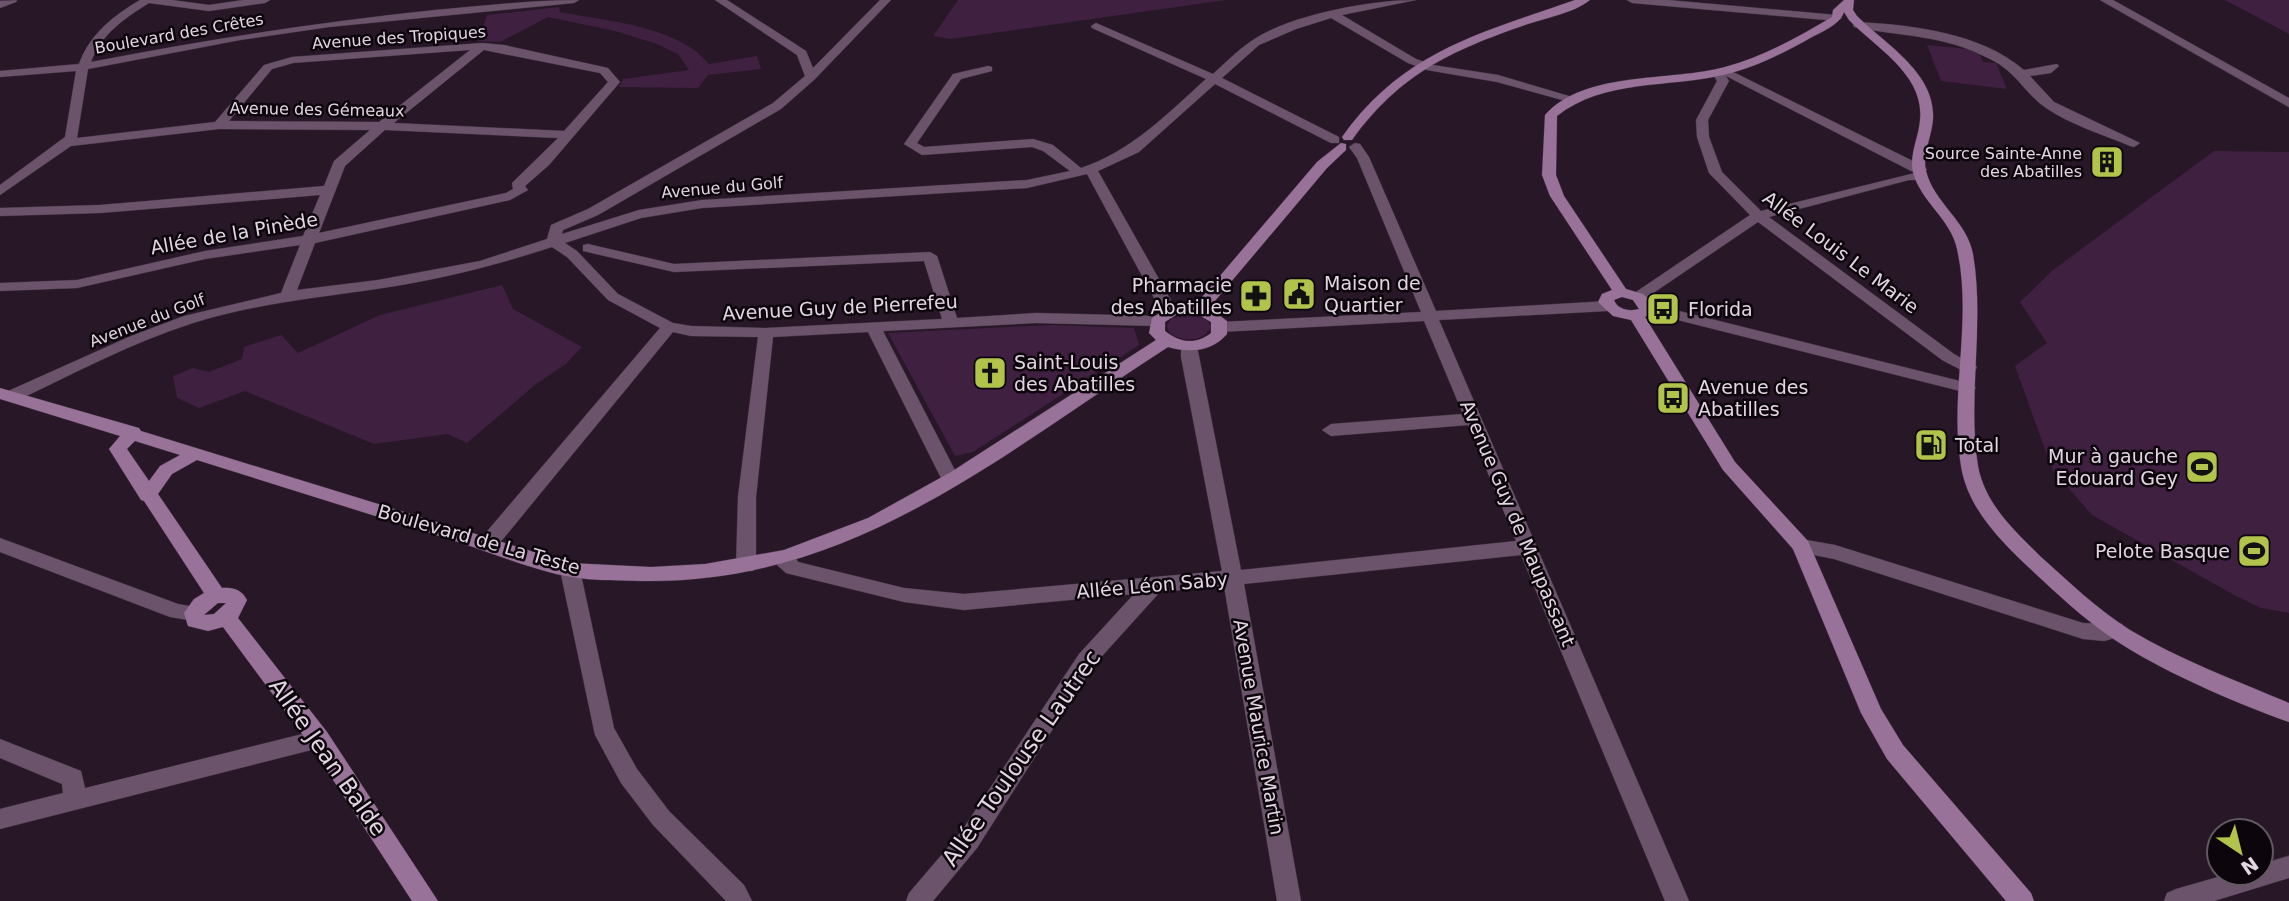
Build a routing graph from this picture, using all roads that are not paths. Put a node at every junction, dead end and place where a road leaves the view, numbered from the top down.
1 (12, 0) edge
2 (148, 0) edge
3 (265, 0) edge
4 (573, 0) edge
5 (720, 0) edge
6 (886, 0) edge
7 (1411, 0) edge
8 (1585, 0) edge
9 (1632, 0) edge
10 (2105, 0) edge
11 (1849, 1) edge
12 (1569, 3) edge
13 (0, 5) edge
14 (1334, 15) junction
15 (1837, 18) junction
16 (1856, 21) junction
17 (1096, 26) dead end
18 (482, 46) junction
19 (802, 53) junction
20 (832, 55) junction
21 (1421, 64) junction
22 (2053, 66) dead end
23 (81, 67) junction
24 (988, 69) dead end
25 (1721, 72) junction
26 (0, 74) edge
27 (2021, 74) junction
28 (811, 77) junction
29 (1215, 79) junction
30 (1573, 99) junction
31 (2289, 103) edge
32 (219, 125) junction
33 (382, 126) junction
34 (568, 135) junction
35 (67, 143) junction
36 (1345, 143) junction
37 (2134, 143) dead end
38 (1085, 171) junction
39 (1921, 173) junction
40 (328, 190) junction
41 (0, 191) edge
42 (0, 212) edge
43 (1758, 216) junction
44 (595, 219) junction
45 (576, 233) junction
46 (309, 240) junction
47 (555, 242) junction
48 (588, 248) junction
49 (572, 254) junction
50 (0, 287) edge
51 (1621, 292) junction
52 (287, 296) junction
53 (1608, 306) junction
54 (1641, 306) junction
55 (1200, 309) junction
56 (1430, 314) junction
57 (1163, 316) junction
58 (950, 321) junction
59 (669, 327) junction
60 (1220, 327) junction
61 (874, 328) junction
62 (766, 333) junction
63 (1166, 341) junction
64 (1189, 346) junction
65 (1969, 368) junction
66 (1968, 388) junction
67 (6, 394) edge
68 (1473, 419) junction
69 (1331, 430) dead end
70 (133, 432) junction
71 (197, 453) junction
72 (951, 480) junction
73 (147, 496) junction
74 (484, 544) junction
75 (0, 545) edge
76 (1801, 546) junction
77 (1528, 547) junction
78 (786, 557) junction
79 (746, 566) junction
80 (570, 569) junction
81 (1232, 578) junction
82 (1154, 585) junction
83 (217, 596) junction
84 (194, 613) junction
85 (226, 617) junction
86 (2115, 629) junction
87 (2289, 713) edge
88 (319, 739) junction
89 (0, 748) edge
90 (75, 800) junction
91 (0, 819) edge
92 (2289, 867) edge
93 (426, 901) edge
94 (740, 901) edge
95 (918, 901) edge
96 (1289, 901) edge
97 (1676, 901) edge
98 (2022, 901) edge
99 (2176, 901) edge

1 - 13 street
2 - 3 street
2 - 23 street
4 - 23 street, Boulevard des Crêtes
5 - 19 street
6 - 20 street
7 - 14 street, Avenue du Golf
8 - 12 main road
9 - 15 street
10 - 31 street
11 - 15 main road
11 - 16 main road
12 - 21 main road
14 - 21 street
14 - 29 street, Avenue du Golf
15 - 16 main road
15 - 25 main road
16 - 27 street
16 - 39 main road
17 - 29 street
18 - 32 street, Avenue des Tropiques
18 - 33 street
18 - 34 street, Avenue des Tropiques
19 - 20 street
19 - 28 street
20 - 28 street
21 - 30 street
21 - 36 main road
22 - 27 street
23 - 26 street, Boulevard des Crêtes
23 - 35 street
24 - 38 street
25 - 30 main road
25 - 39 street
25 - 43 street, Allée Louis Le Marie
27 - 37 street
28 - 44 street
29 - 36 street
29 - 38 street, Avenue du Golf
30 - 51 main road
32 - 33 street, Avenue des Gémeaux
32 - 35 street, Avenue des Gémeaux
33 - 34 street, Avenue des Gémeaux
33 - 40 street
34 - 46 street, Allée de la Pinède
35 - 41 street
36 - 55 main road
36 - 56 street, Avenue Guy de Maupassant
38 - 44 street, Avenue du Golf
38 - 57 street
39 - 43 street
39 - 65 main road
40 - 42 street
40 - 46 street
43 - 54 street
43 - 65 street, Allée Louis Le Marie
44 - 45 street, Avenue du Golf
44 - 47 street
45 - 47 street, Avenue du Golf
45 - 48 street
46 - 50 street, Allée de la Pinède
46 - 52 street
47 - 49 street, Avenue Guy de Pierrefeu
47 - 52 street, Avenue du Golf
48 - 49 street
48 - 58 street
49 - 59 street, Avenue Guy de Pierrefeu
51 - 53 main road
51 - 54 main road
52 - 67 street, Avenue du Golf
53 - 54 main road
53 - 56 street
54 - 66 street
54 - 76 main road
55 - 57 main road
55 - 60 main road
56 - 60 street
56 - 68 street, Avenue Guy de Maupassant
57 - 58 street, Avenue Guy de Pierrefeu
57 - 63 main road
58 - 61 street, Avenue Guy de Pierrefeu
59 - 62 street, Avenue Guy de Pierrefeu
59 - 74 street
60 - 64 main road
61 - 62 street, Avenue Guy de Pierrefeu
61 - 72 street
62 - 79 street
63 - 64 main road
63 - 72 main road, Boulevard de La Teste
64 - 81 street, Avenue Maurice Martin
65 - 66 main road
66 - 86 main road
67 - 70 main road, Boulevard de La Teste
68 - 69 street
68 - 77 street, Avenue Guy de Maupassant
70 - 71 main road, Boulevard de La Teste
70 - 73 main road
71 - 73 main road
71 - 74 main road, Boulevard de La Teste
72 - 78 main road, Boulevard de La Teste
73 - 83 main road
74 - 80 main road, Boulevard de La Teste
75 - 84 street
76 - 86 street
76 - 98 main road
77 - 81 street, Allée Léon Saby
77 - 97 street, Avenue Guy de Maupassant
78 - 79 main road, Boulevard de La Teste
78 - 82 street, Allée Léon Saby
79 - 80 main road, Boulevard de La Teste
80 - 94 street
81 - 82 street, Allée Léon Saby
81 - 96 street, Avenue Maurice Martin
82 - 95 street, Allée Toulouse Lautrec
83 - 84 main road
83 - 85 main road
84 - 85 main road
85 - 88 main road, Allée Jean Balde
86 - 87 main road
88 - 90 street
88 - 93 main road, Allée Jean Balde
89 - 90 street
90 - 91 street
92 - 99 street

